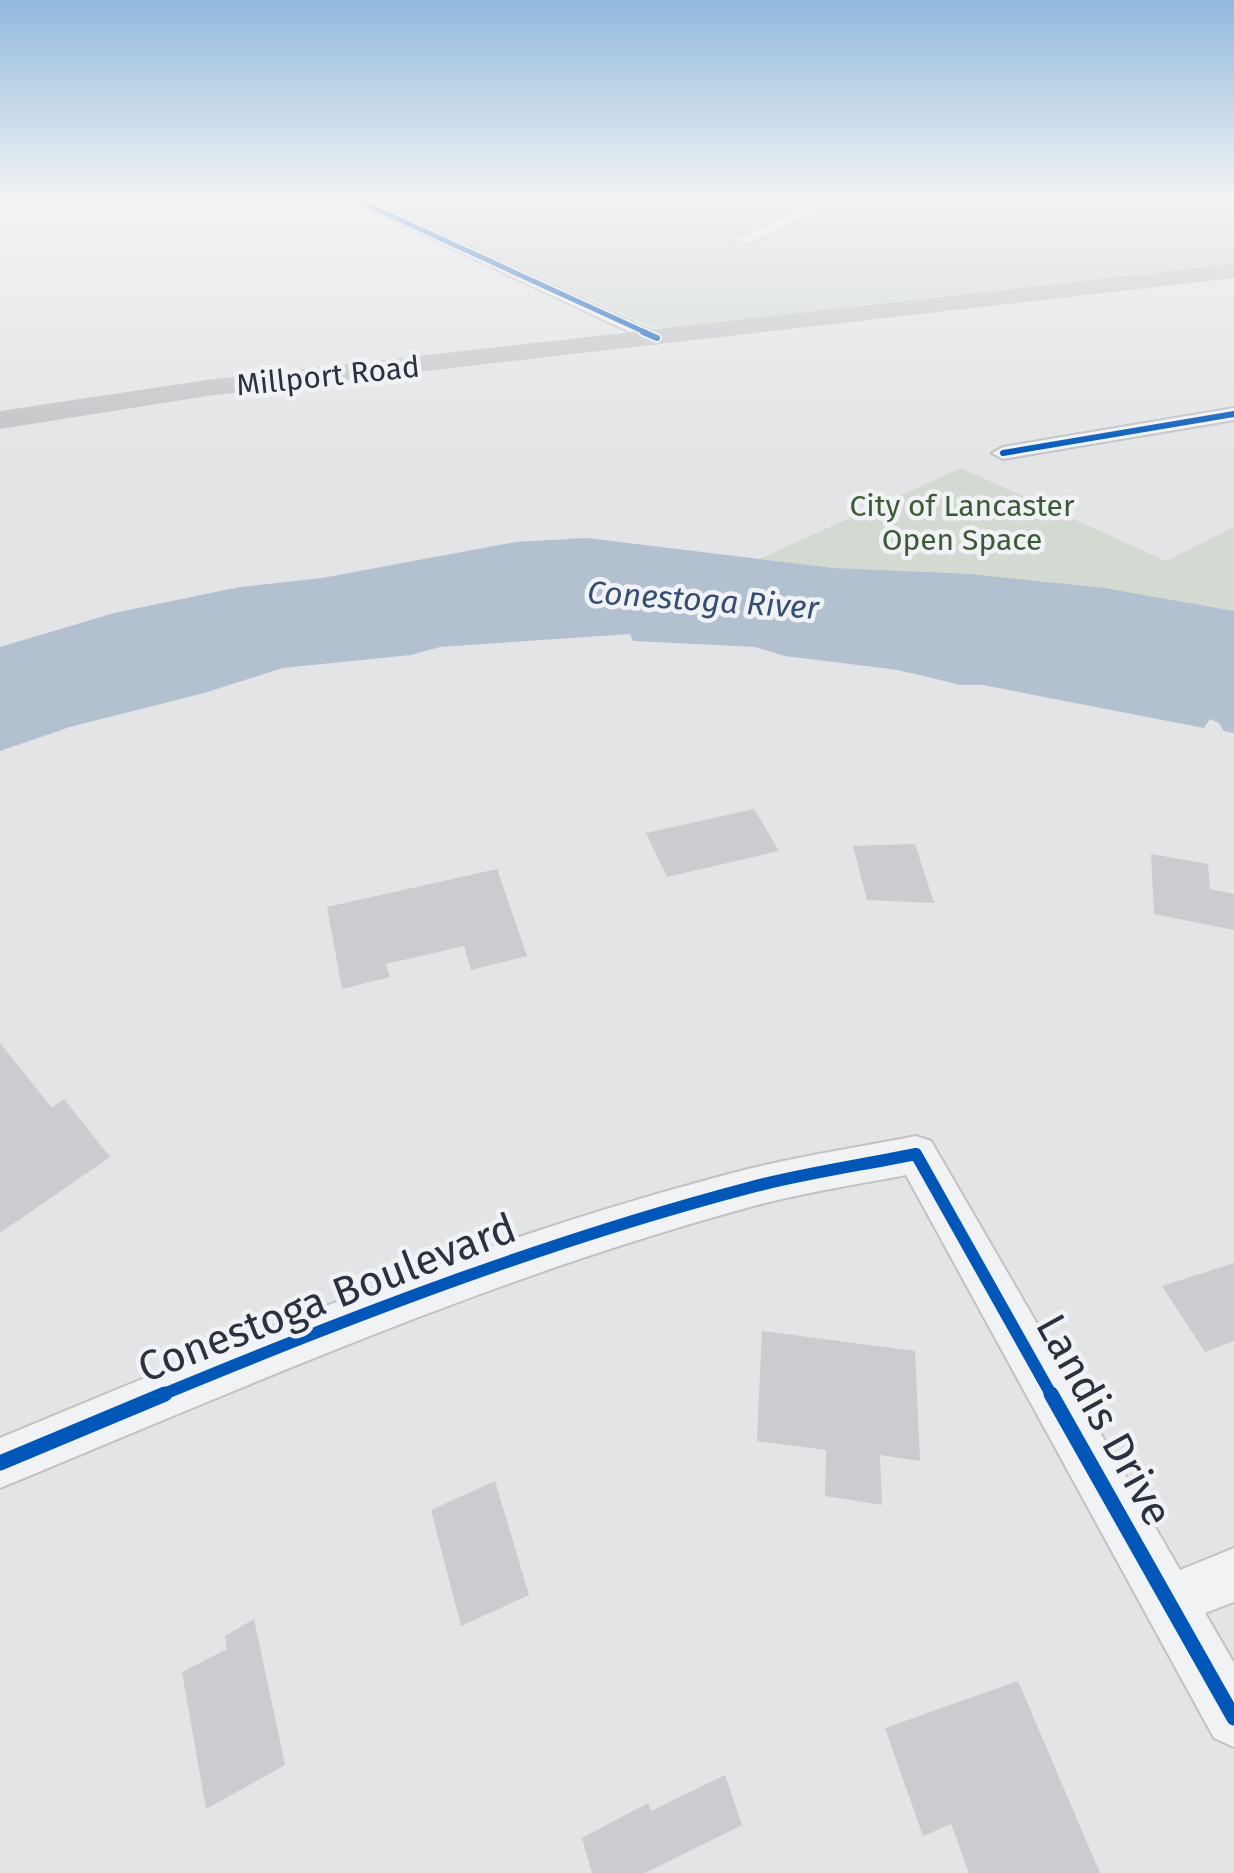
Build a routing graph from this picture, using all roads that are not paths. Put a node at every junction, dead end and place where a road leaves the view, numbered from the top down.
1 (540, 284) edge
2 (1119, 284) edge
3 (657, 338) junction
4 (1234, 414) edge
5 (0, 420) edge
6 (1002, 453) dead end
7 (916, 1154) joint
8 (0, 1463) edge
9 (1234, 1574) edge
10 (1168, 1601) junction
11 (1234, 1718) edge

1 - 3 street
2 - 3 main road, Millport Road
3 - 5 main road, Millport Road
4 - 6 street
7 - 8 street, Conestoga Boulevard
7 - 10 street, Landis Drive
9 - 10 street
10 - 11 street, Landis Drive

